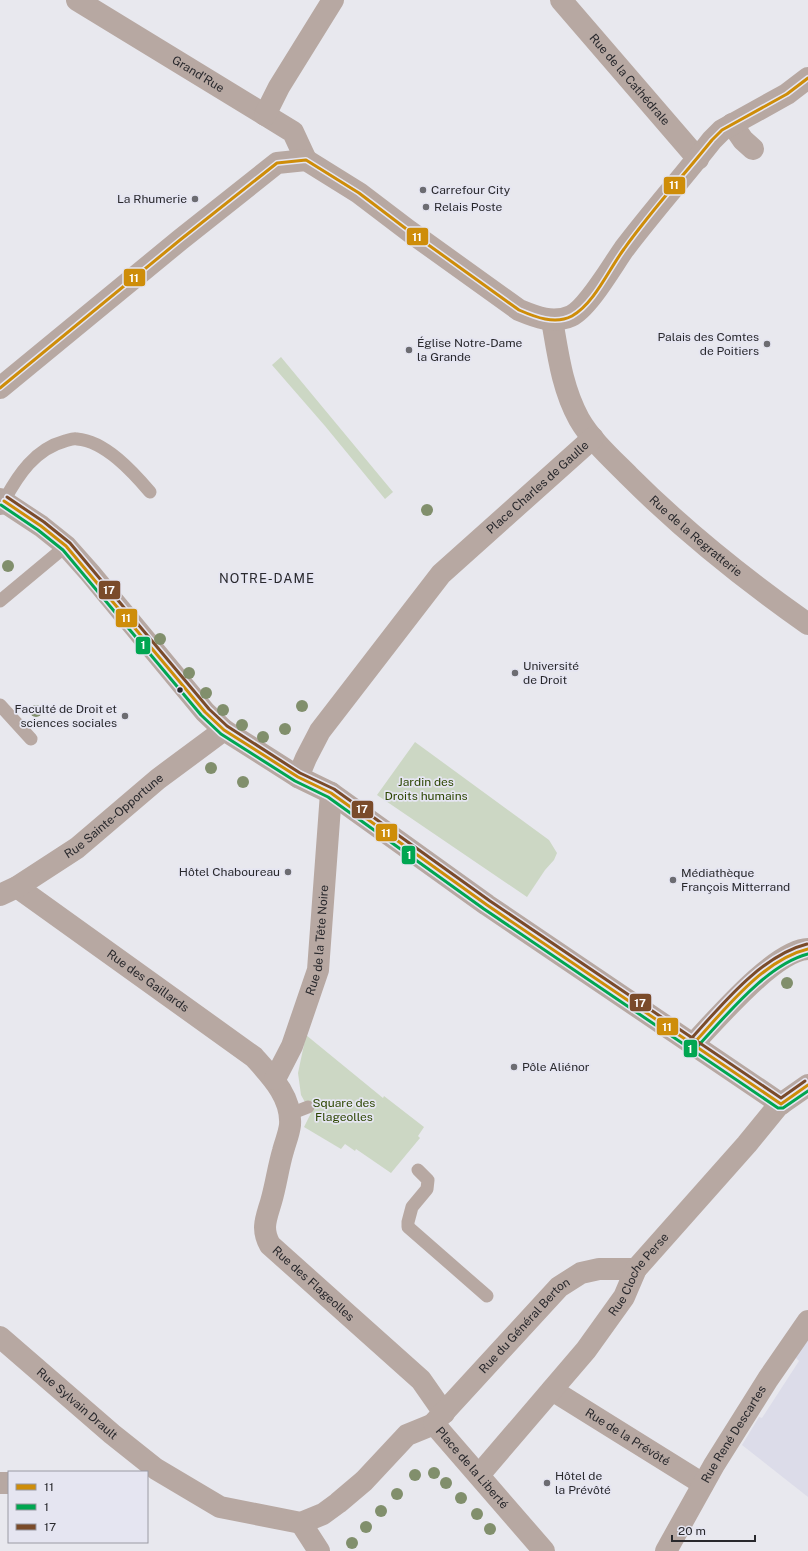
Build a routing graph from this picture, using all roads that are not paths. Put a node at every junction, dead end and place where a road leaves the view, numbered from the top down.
1 (77, 0) edge
2 (561, 0) edge
3 (327, 2) edge
4 (808, 78) edge
5 (265, 115) junction
6 (732, 124) junction
7 (753, 149) dead end
8 (698, 158) junction
9 (306, 160) junction
10 (552, 320) junction
11 (0, 388) edge
12 (592, 438) junction
13 (150, 492) dead end
14 (1, 498) edge
15 (66, 546) junction
16 (0, 601) edge
17 (808, 624) edge
18 (0, 705) edge
19 (224, 730) junction
20 (31, 739) dead end
21 (298, 777) junction
22 (331, 794) junction
23 (9, 891) edge
24 (808, 949) edge
25 (694, 1044) junction
26 (275, 1079) junction
27 (808, 1084) edge
28 (781, 1104) junction
29 (418, 1170) dead end
30 (636, 1269) junction
31 (487, 1296) dead end
32 (808, 1321) edge
33 (0, 1337) edge
34 (552, 1390) junction
35 (439, 1418) junction
36 (152, 1471) edge
37 (479, 1475) junction
38 (703, 1484) junction
39 (301, 1523) junction
40 (542, 1550) edge
41 (319, 1551) edge
42 (666, 1551) edge

1 - 5 street, Grand'Rue
2 - 8 street, Rue de la Cathédrale
3 - 5 street
4 - 6 street
5 - 9 street, Grand'Rue
6 - 7 street
6 - 8 street
8 - 10 street
9 - 10 street
9 - 11 street
10 - 12 street, Place Charles de Gaulle
12 - 17 street, Rue de la Regratterie
12 - 21 street, Place Charles de Gaulle
13 - 14 lane
14 - 15 street
15 - 16 lane
15 - 19 street
18 - 20 lane
19 - 21 street
19 - 23 street, Rue Sainte-Opportune
21 - 22 street
22 - 25 street
22 - 26 street, Rue de la Tête Noire
23 - 26 street, Rue des Gaillards
24 - 25 street
25 - 28 street
26 - 35 street, Rue des Flageolles
27 - 28 street, Rue Cloche Perse
28 - 30 street, Rue Cloche Perse
29 - 31 lane
30 - 34 street, Rue Cloche Perse
30 - 35 street, Rue du Général Berton
32 - 38 street, Rue René Descartes
33 - 36 street, Rue Sylvain Drault
34 - 37 street, Rue Cloche Perse
34 - 38 street, Rue de la Prévôté
35 - 37 street, Place de la Liberté
35 - 39 street, Place de la Liberté
36 - 39 street
37 - 40 street, Place de la Liberté
38 - 42 street, Rue René Descartes
39 - 41 street

